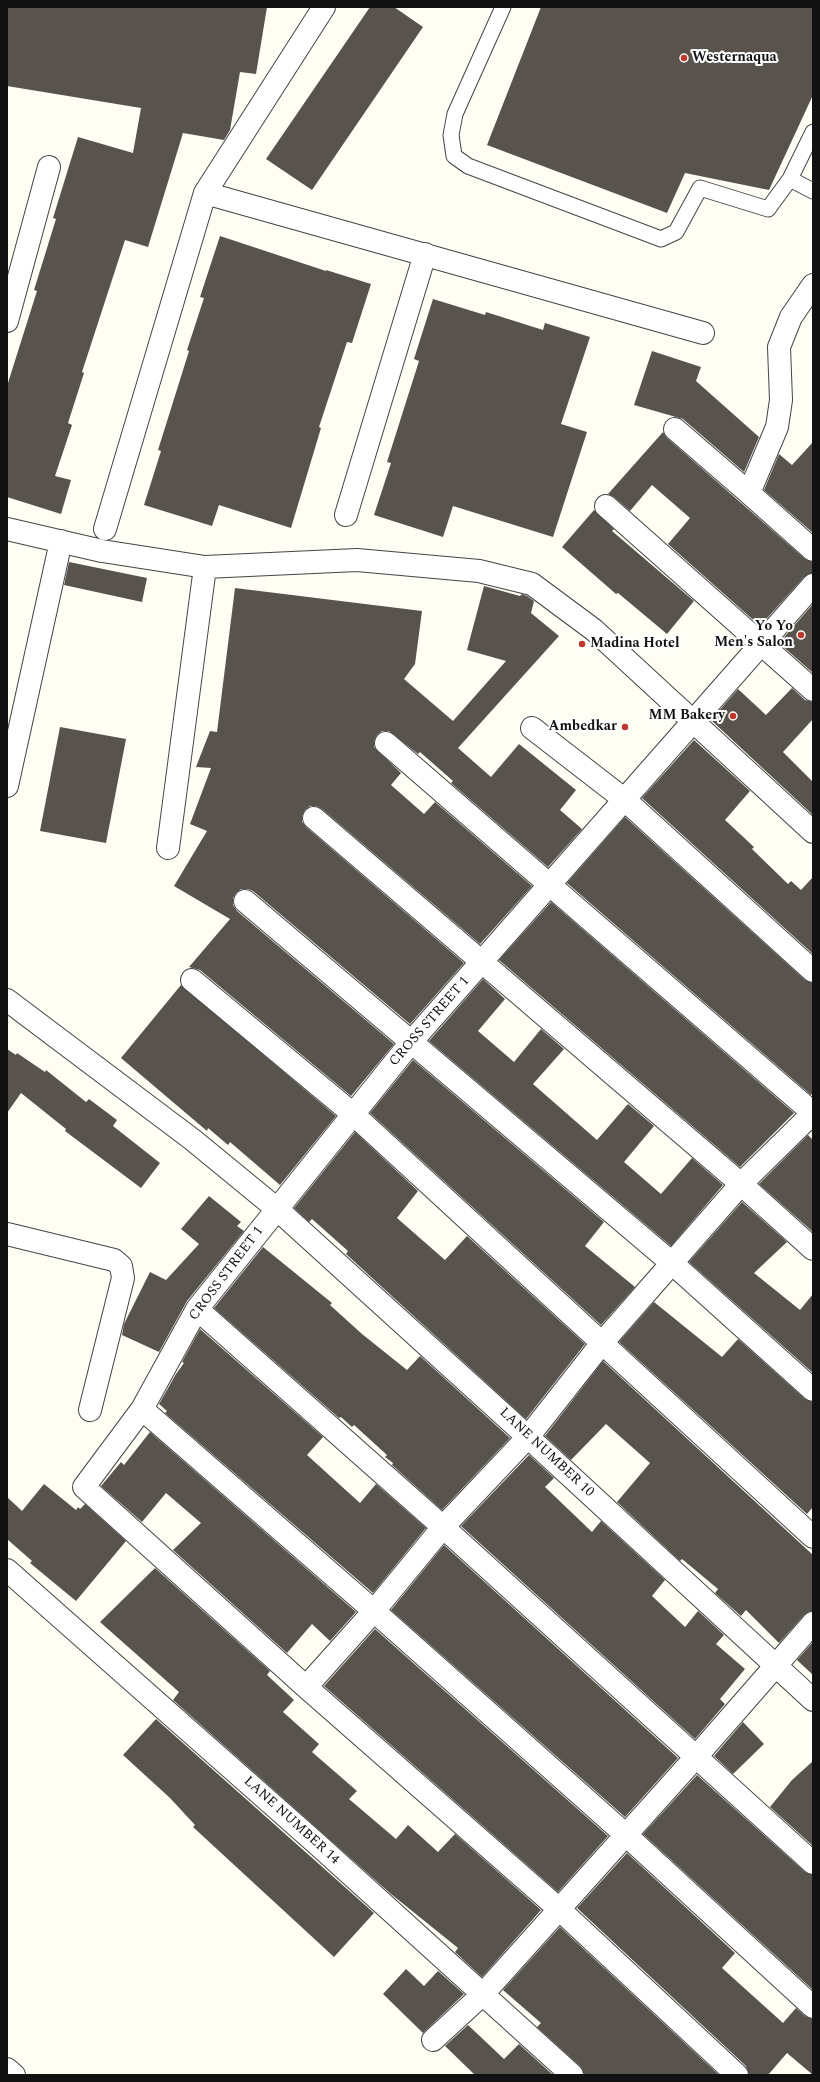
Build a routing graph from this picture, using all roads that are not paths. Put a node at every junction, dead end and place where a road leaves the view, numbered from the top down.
1 (324, 7) edge
2 (503, 7) edge
3 (813, 132) edge
4 (49, 168) dead end
5 (790, 179) junction
6 (813, 191) edge
7 (205, 193) junction
8 (425, 254) junction
9 (813, 285) edge
10 (7, 321) edge
11 (703, 333) dead end
12 (675, 429) dead end
13 (749, 493) junction
14 (606, 506) dead end
15 (346, 515) dead end
16 (7, 529) edge
17 (105, 529) dead end
18 (61, 541) junction
19 (813, 550) edge
20 (205, 567) junction
21 (813, 585) edge
22 (761, 644) junction
23 (813, 690) edge
24 (692, 722) junction
25 (532, 728) dead end
26 (386, 743) dead end
27 (7, 786) edge
28 (624, 800) junction
29 (314, 818) dead end
30 (813, 832) edge
31 (168, 848) dead end
32 (550, 885) junction
33 (245, 901) dead end
34 (482, 962) junction
35 (813, 972) edge
36 (192, 980) dead end
37 (7, 1000) edge
38 (412, 1041) junction
39 (813, 1113) edge
40 (354, 1114) junction
41 (741, 1184) junction
42 (277, 1209) junction
43 (7, 1234) edge
44 (813, 1249) edge
45 (673, 1264) junction
46 (197, 1309) junction
47 (602, 1343) junction
48 (813, 1390) edge
49 (142, 1409) junction
50 (90, 1410) dead end
51 (528, 1437) junction
52 (443, 1527) junction
53 (813, 1537) edge
54 (7, 1570) edge
55 (374, 1611) junction
56 (813, 1623) edge
57 (776, 1666) junction
58 (306, 1687) junction
59 (813, 1700) edge
60 (696, 1758) junction
61 (626, 1836) junction
62 (813, 1863) edge
63 (559, 1909) junction
64 (483, 1994) junction
65 (813, 2007) edge
66 (433, 2040) dead end
67 (7, 2069) edge
68 (14, 2075) edge
69 (572, 2075) edge
70 (737, 2075) edge

1 - 7 street
2 - 5 lane
3 - 5 lane
4 - 10 street
5 - 6 lane
7 - 8 street
7 - 17 street
8 - 11 street
8 - 15 street
9 - 13 street
12 - 13 street
13 - 19 street
14 - 22 street
16 - 18 street
18 - 20 street
18 - 27 street
20 - 24 street
20 - 31 street
21 - 22 street, CROSS STREET 1
22 - 23 street
22 - 24 street, CROSS STREET 1
24 - 28 street, CROSS STREET 1
24 - 30 street
25 - 28 street
26 - 32 street
28 - 32 street, CROSS STREET 1
28 - 35 street
29 - 34 street
32 - 34 street, CROSS STREET 1
32 - 39 street
33 - 38 street
34 - 38 street, CROSS STREET 1
34 - 41 street
36 - 40 street
37 - 42 street, LANE NUMBER 10
38 - 40 street, CROSS STREET 1
38 - 45 street
39 - 41 street
40 - 42 street, CROSS STREET 1
40 - 47 street
41 - 44 street
41 - 45 street
42 - 46 street, CROSS STREET 1
42 - 51 street, LANE NUMBER 10
43 - 50 street
45 - 47 street
45 - 48 street
46 - 49 street, CROSS STREET 1
46 - 52 street
47 - 51 street
47 - 53 street
49 - 55 street
49 - 58 street, CROSS STREET 1
51 - 52 street
51 - 57 street, LANE NUMBER 10
52 - 55 street
52 - 60 street
54 - 64 street, LANE NUMBER 14
55 - 58 street
55 - 61 street
56 - 57 street
57 - 59 street, LANE NUMBER 10
57 - 60 street
58 - 63 street
60 - 61 street
60 - 62 street
61 - 63 street
61 - 65 street
63 - 64 street
63 - 70 street
64 - 66 street
64 - 69 street, LANE NUMBER 14
67 - 68 street

